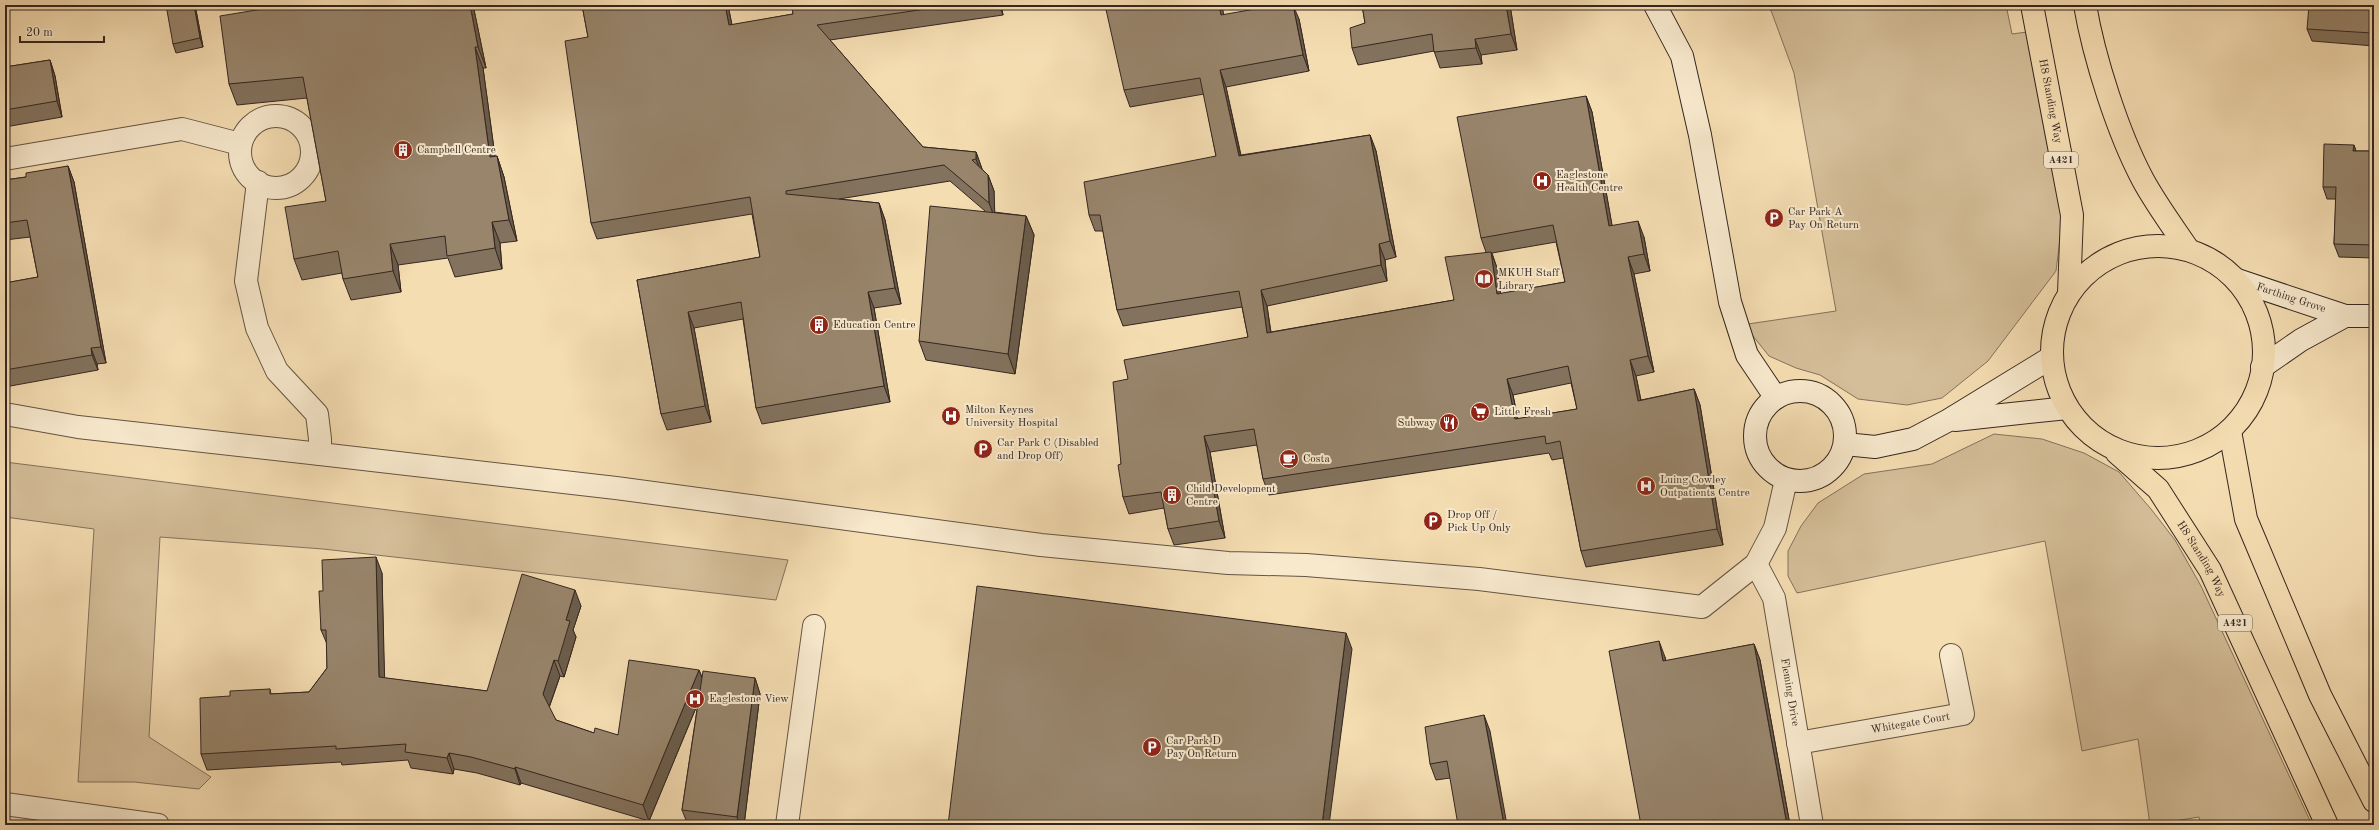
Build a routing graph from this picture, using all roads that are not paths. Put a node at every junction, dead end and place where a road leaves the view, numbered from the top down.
1 (1655, 5) edge
2 (2032, 5) edge
3 (2086, 14) edge
4 (240, 144) junction
5 (5, 159) edge
6 (258, 182) junction
7 (2188, 250) junction
8 (2238, 280) junction
9 (2070, 293) junction
10 (2345, 316) junction
11 (2374, 316) edge
12 (2052, 357) junction
13 (2262, 367) junction
14 (1776, 398) junction
15 (2067, 408) junction
16 (5, 414) edge
17 (1949, 420) junction
18 (2230, 431) junction
19 (1845, 444) junction
20 (2108, 445) junction
21 (320, 454) junction
22 (1786, 480) junction
23 (1756, 564) junction
24 (814, 626) dead end
25 (1951, 655) dead end
26 (1798, 744) junction
27 (2374, 801) edge
28 (5, 804) edge
29 (158, 825) edge
30 (787, 825) edge
31 (1812, 825) edge
32 (2326, 825) edge

1 - 14 street
2 - 9 highway, H8 Standing Way / A421
3 - 7 highway
4 - 5 street
4 - 6 street
4 - 6 street
6 - 21 street
7 - 8 highway
7 - 9 highway
8 - 10 street, Farthing Grove
8 - 13 highway
9 - 12 highway
10 - 11 street, Farthing Grove
10 - 13 street, Farthing Grove
12 - 15 highway
12 - 17 street
13 - 18 highway
14 - 19 street
14 - 22 street
15 - 17 street
15 - 20 highway
16 - 21 street
17 - 19 street
18 - 20 highway
18 - 27 highway
19 - 22 street
20 - 32 highway, H8 Standing Way / A421
21 - 23 street
22 - 23 street
23 - 26 street, Fleming Drive
24 - 30 street
25 - 26 street, Whitegate Court
26 - 31 street, Fleming Drive
28 - 29 street

